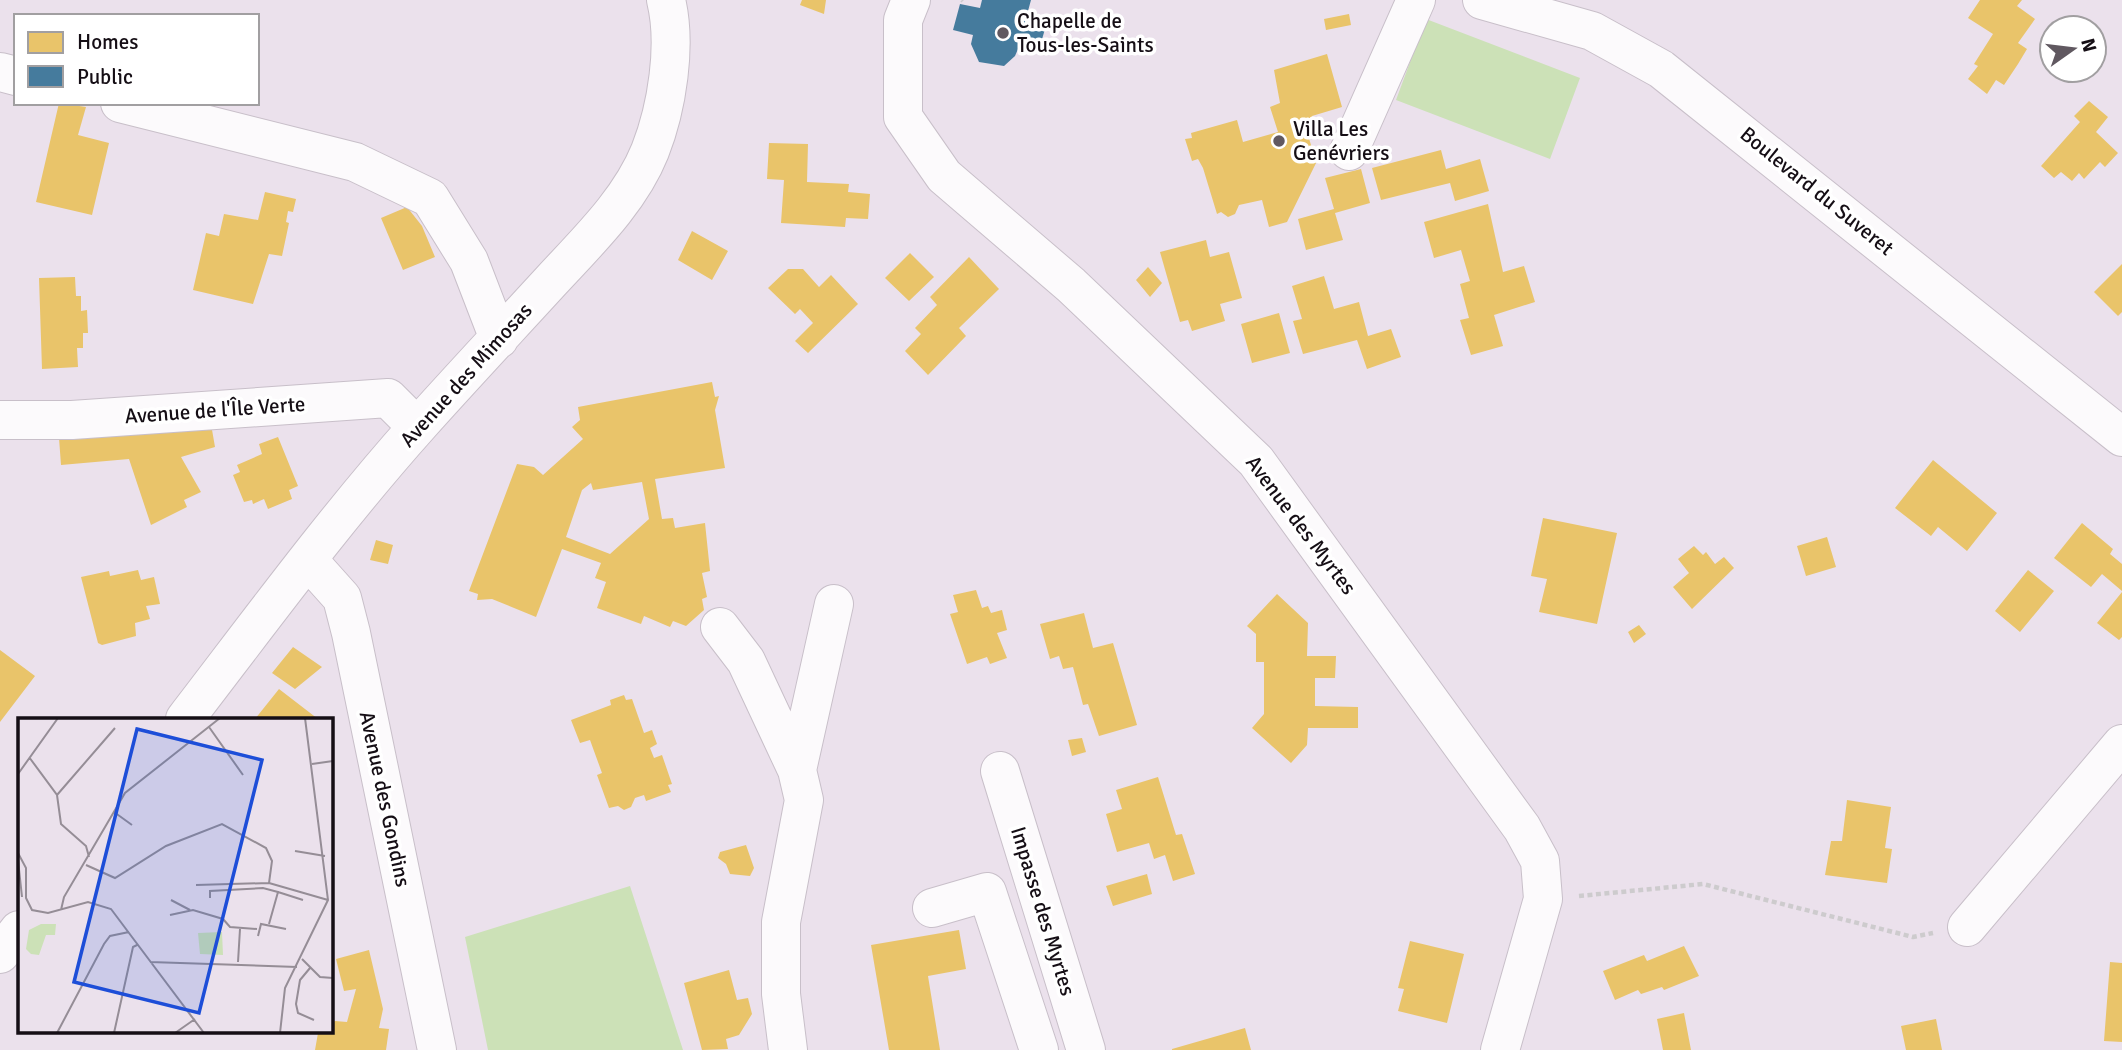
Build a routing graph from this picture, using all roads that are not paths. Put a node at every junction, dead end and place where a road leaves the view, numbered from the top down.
1 (666, 0) edge
2 (911, 0) edge
3 (1416, 0) edge
4 (1482, 0) edge
5 (128, 105) edge
6 (1349, 151) dead end
7 (499, 338) junction
8 (0, 420) edge
9 (417, 427) junction
10 (2122, 437) edge
11 (308, 560) junction
12 (834, 604) dead end
13 (720, 627) dead end
14 (185, 718) edge
15 (2122, 744) edge
16 (797, 770) junction
17 (1000, 771) dead end
18 (932, 908) dead end
19 (1967, 927) road end
20 (18, 931) edge
21 (0, 954) edge
22 (437, 1050) edge
23 (788, 1050) edge
24 (1039, 1050) edge
25 (1086, 1050) edge
26 (1500, 1050) edge

1 - 7 street, Avenue des Mimosas
2 - 26 street, Avenue des Myrtes
3 - 6 street
4 - 10 street, Boulevard du Suveret
5 - 7 street
7 - 9 street, Avenue des Mimosas
8 - 9 street, Avenue de l'Île Verte
9 - 11 street, Avenue des Mimosas
11 - 14 street, Avenue des Mimosas
11 - 22 street, Avenue des Gondins
12 - 16 street
13 - 16 street
15 - 19 street
16 - 23 street
17 - 25 street, Impasse des Myrtes
18 - 24 street
20 - 21 street

